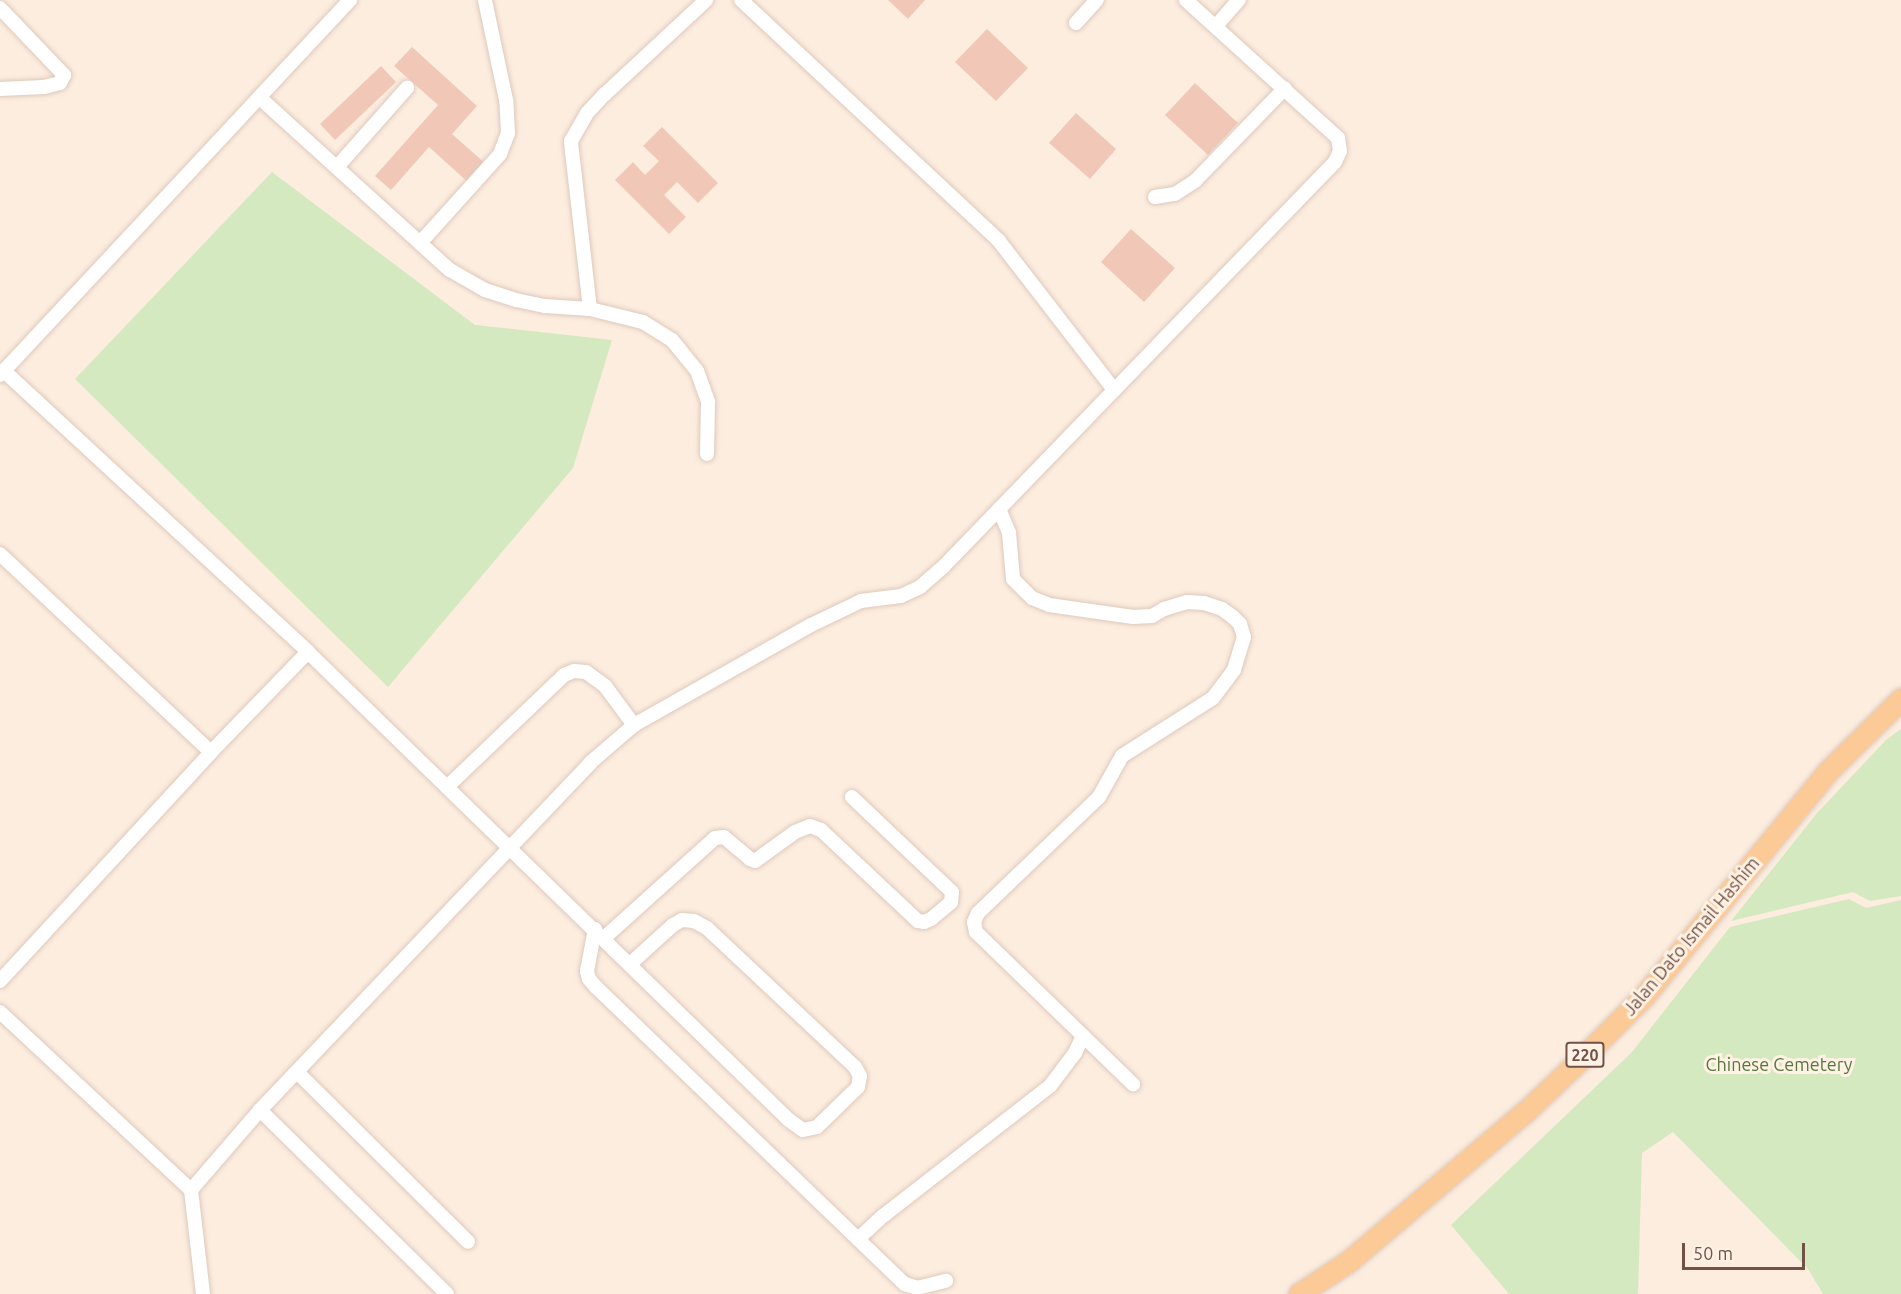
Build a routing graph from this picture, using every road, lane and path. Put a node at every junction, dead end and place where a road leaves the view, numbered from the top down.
1 (350, 0) edge
2 (485, 0) edge
3 (706, 0) edge
4 (741, 0) edge
5 (1096, 0) edge
6 (1186, 0) edge
7 (1239, 0) edge
8 (0, 8) edge
9 (1076, 23) dead end
10 (1216, 26) junction
11 (407, 88) dead end
12 (1285, 88) junction
13 (0, 89) edge
14 (260, 98) junction
15 (337, 167) junction
16 (1155, 197) dead end
17 (420, 243) junction
18 (590, 309) junction
19 (2, 373) edge
20 (1114, 390) junction
21 (707, 454) dead end
22 (999, 509) junction
23 (0, 554) edge
24 (308, 652) junction
25 (1901, 699) edge
26 (634, 725) junction
27 (211, 752) junction
28 (448, 786) junction
29 (852, 797) dead end
30 (510, 847) junction
31 (600, 934) junction
32 (630, 964) junction
33 (0, 981) edge
34 (0, 1012) edge
35 (1083, 1036) junction
36 (297, 1072) junction
37 (1133, 1084) dead end
38 (260, 1110) junction
39 (191, 1190) junction
40 (858, 1239) junction
41 (468, 1242) dead end
42 (946, 1281) dead end
43 (203, 1294) edge
44 (447, 1294) edge
45 (1299, 1294) edge

1 - 14 street
2 - 17 street
3 - 18 street
4 - 20 street
5 - 9 street
6 - 10 street
7 - 10 street
8 - 13 street
10 - 12 street
11 - 15 street
12 - 16 street
12 - 20 street
14 - 15 street
14 - 19 street
15 - 17 street
17 - 18 street
18 - 21 street
19 - 24 street
20 - 22 street
22 - 26 street
22 - 35 street
23 - 27 street
24 - 27 street
24 - 28 street
25 - 45 main road, Jalan Dato Ismail Hashim / 220
26 - 28 street
26 - 30 street
27 - 33 street
28 - 30 street
29 - 31 street
30 - 31 street
30 - 36 street
31 - 32 street
31 - 40 street
32 - 32 street
34 - 39 street
35 - 37 street
35 - 40 street
36 - 38 street
36 - 41 street
38 - 39 street
38 - 44 street
39 - 43 street
40 - 42 street

